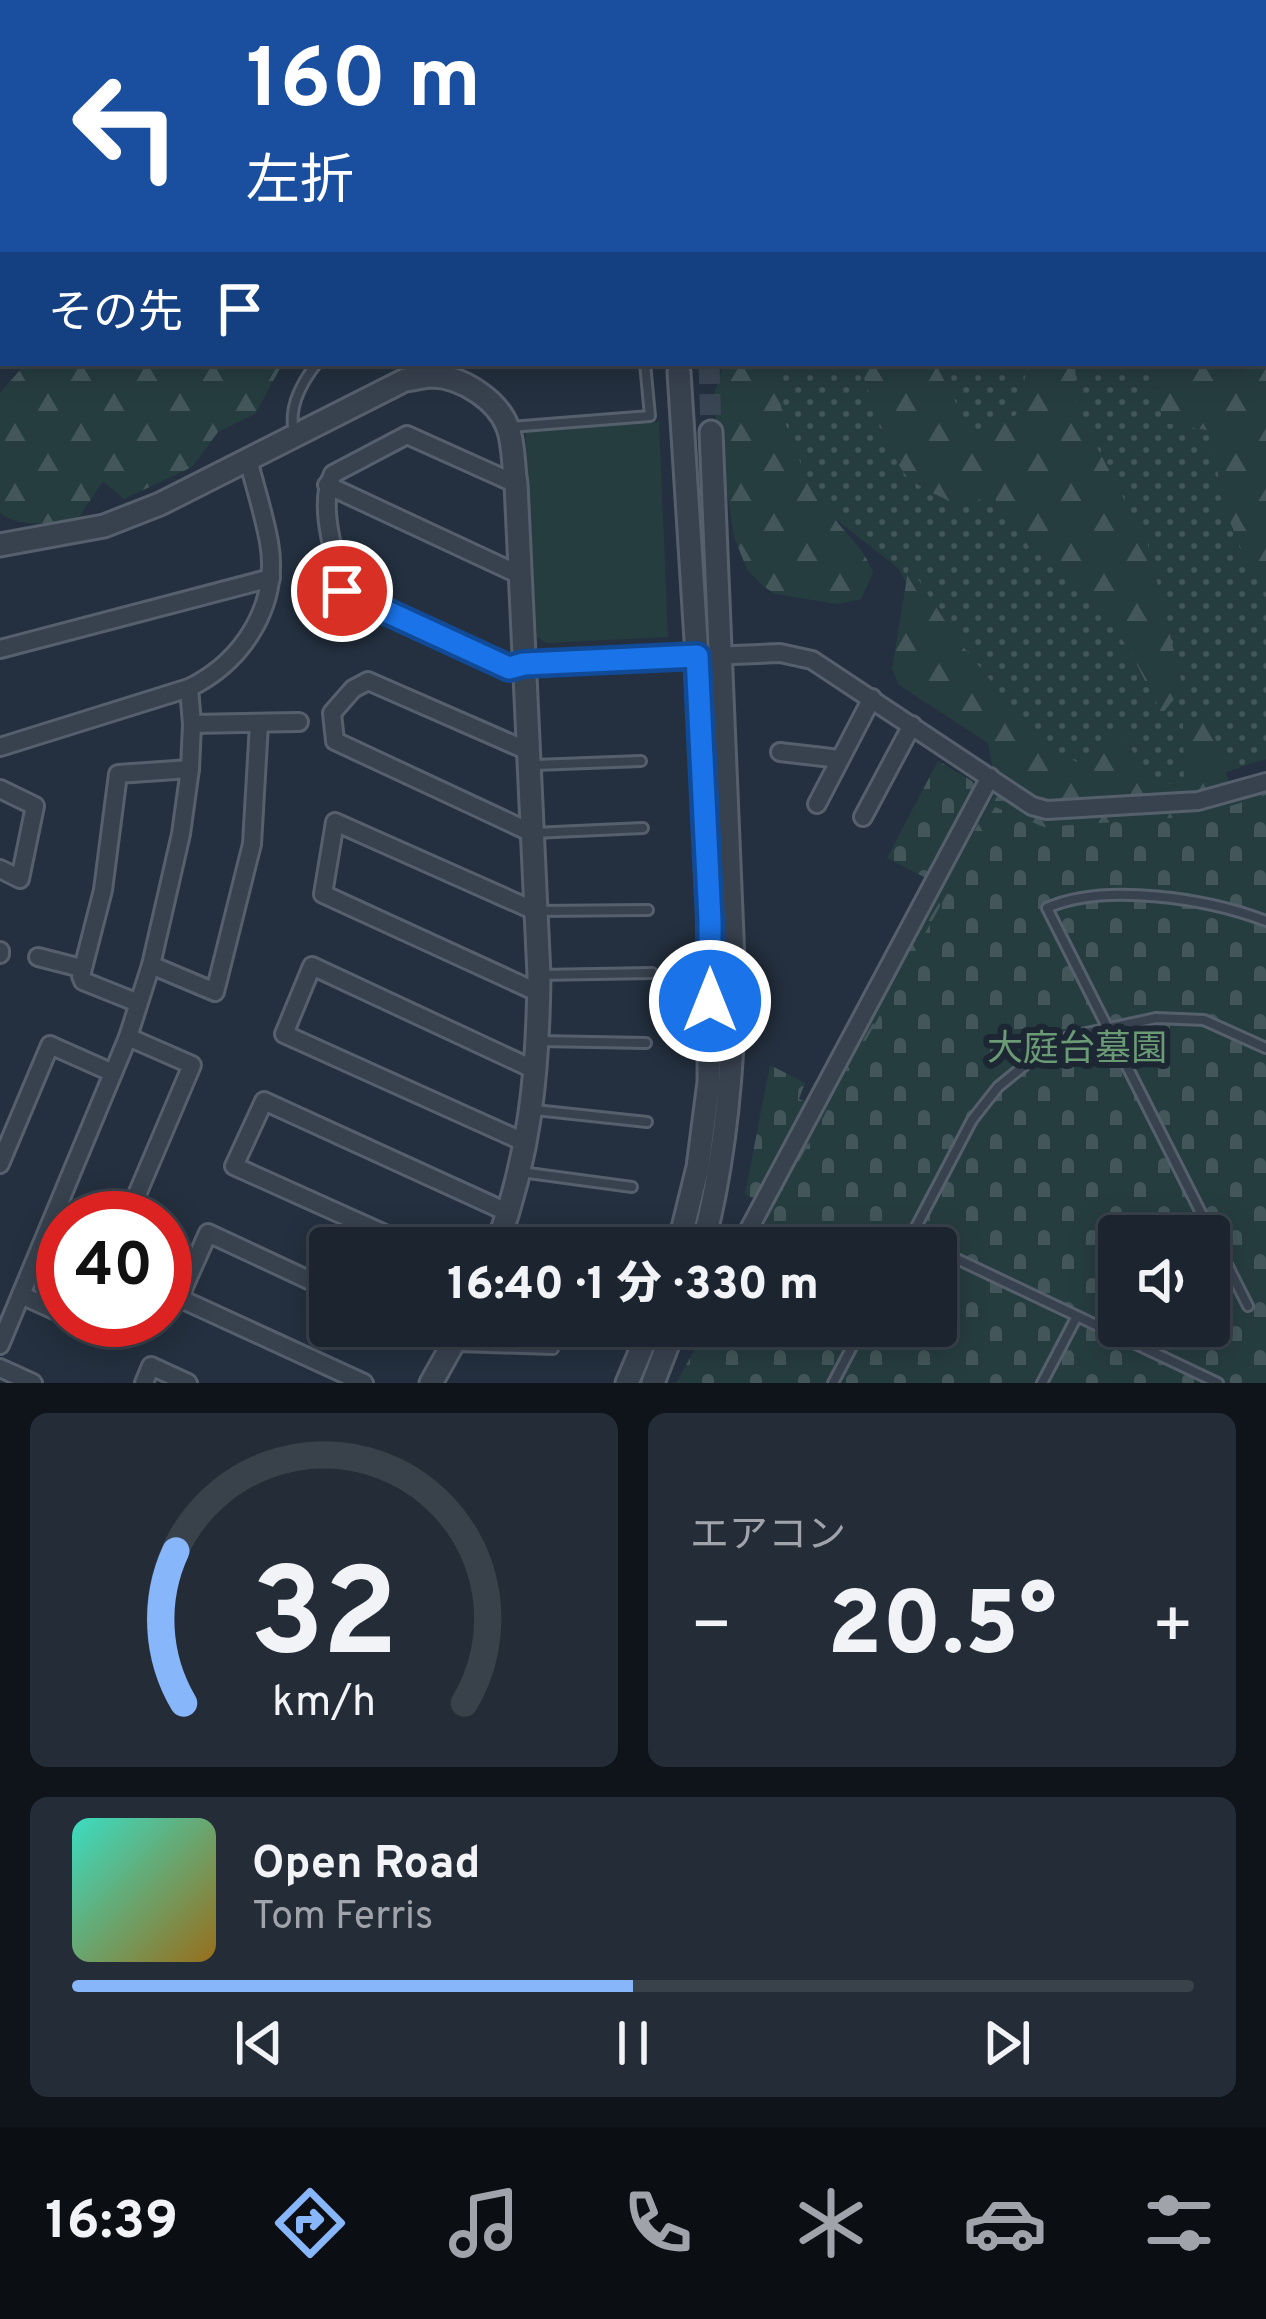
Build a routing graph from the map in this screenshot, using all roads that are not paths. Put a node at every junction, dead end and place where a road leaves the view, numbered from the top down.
1 (315, 366) edge
2 (645, 366) edge
3 (679, 372) dead end
4 (508, 428) junction
5 (711, 432) tunnel mouth
6 (294, 435) junction
7 (248, 459) junction
8 (516, 484) junction
9 (327, 485) junction
10 (0, 545) edge
11 (520, 575) junction
12 (271, 578) junction
13 (0, 649) edge
14 (721, 655) junction
15 (697, 656) junction
16 (524, 664) junction
17 (190, 688) junction
18 (872, 698) junction
19 (299, 722) dead end
20 (192, 724) junction
21 (259, 724) junction
22 (912, 725) junction
23 (0, 747) edge
24 (780, 752) dead end
25 (528, 759) junction
26 (840, 759) junction
27 (641, 761) dead end
28 (190, 769) junction
29 (990, 777) junction
30 (1266, 782) edge
31 (0, 789) edge
32 (817, 804) dead end
33 (863, 817) dead end
34 (643, 828) dead end
35 (532, 833) junction
36 (0, 869) edge
37 (535, 910) junction
38 (648, 910) dead end
39 (1266, 921) edge
40 (38, 957) dead end
41 (151, 965) junction
42 (81, 968) junction
43 (652, 973) dead end
44 (539, 984) junction
45 (138, 1003) junction
46 (1109, 1027) junction
47 (128, 1037) junction
48 (539, 1041) junction
49 (646, 1042) dead end
50 (1266, 1048) edge
51 (537, 1071) junction
52 (113, 1073) junction
53 (533, 1110) junction
54 (647, 1121) dead end
55 (526, 1143) junction
56 (0, 1164) edge
57 (520, 1172) junction
58 (632, 1187) dead end
59 (138, 1191) edge
60 (509, 1213) junction
61 (369, 1227) edge
62 (504, 1227) edge
63 (683, 1227) edge
64 (708, 1227) edge
65 (750, 1227) edge
66 (916, 1227) edge
67 (957, 1260) edge
68 (309, 1280) edge
69 (21, 1295) junction
70 (36, 1302) edge
71 (1248, 1306) dead end
72 (1076, 1318) junction
73 (2, 1336) edge
74 (452, 1347) edge
75 (545, 1347) edge
76 (642, 1347) edge
77 (667, 1347) edge
78 (852, 1347) edge
79 (553, 1348) dead end
80 (0, 1368) edge
81 (33, 1383) edge
82 (144, 1383) edge
83 (188, 1383) edge
84 (364, 1383) edge
85 (431, 1383) edge
86 (627, 1383) edge
87 (652, 1383) edge
88 (833, 1383) edge
89 (1042, 1383) edge
90 (1218, 1383) edge

1 - 6 lane
2 - 4 lane
3 - 15 street
4 - 6 street
4 - 8 street
5 - 14 street
6 - 7 street
7 - 10 street
7 - 12 street
8 - 9 street
8 - 11 street
9 - 11 street
9 - 16 street
11 - 16 street
12 - 13 street
12 - 17 street
14 - 15 street
14 - 18 street
14 - 64 street
15 - 16 street
15 - 63 street
16 - 25 street
17 - 20 street
17 - 23 street
18 - 22 street
18 - 26 street
19 - 21 street
20 - 21 street
20 - 28 street
21 - 41 street
22 - 29 street
22 - 33 street
24 - 26 street
25 - 27 lane
25 - 35 street
25 - 35 street
26 - 32 street
28 - 41 street
28 - 42 street
29 - 30 street
29 - 65 street
31 - 36 street
34 - 35 lane
35 - 37 street
37 - 38 lane
37 - 44 street
37 - 44 street
39 - 46 lane
40 - 42 street
41 - 45 street
42 - 45 street
43 - 44 lane
44 - 48 street
45 - 47 street
46 - 50 lane
46 - 66 lane
46 - 71 lane
47 - 52 street
47 - 59 street
48 - 49 lane
48 - 51 street
51 - 53 street
51 - 55 street
52 - 56 street
52 - 69 street
53 - 54 lane
53 - 55 street
55 - 57 street
57 - 58 lane
57 - 60 street
60 - 61 street
60 - 62 street
67 - 72 lane
68 - 84 street
69 - 70 street
69 - 73 street
72 - 89 lane
72 - 90 lane
74 - 85 street
75 - 79 lane
76 - 86 street
77 - 87 street
78 - 88 lane
80 - 81 street
82 - 83 street

